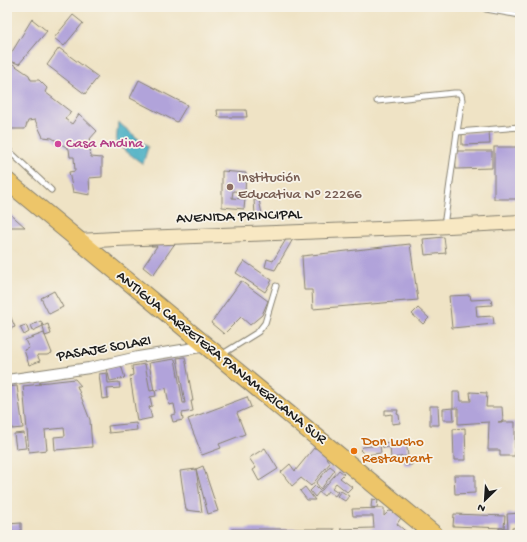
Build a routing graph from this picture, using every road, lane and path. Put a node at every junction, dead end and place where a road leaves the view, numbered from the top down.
1 (486, 9) dead end
2 (520, 15) edge
3 (377, 101) dead end
4 (520, 127) edge
5 (456, 132) junction
6 (7, 149) edge
7 (7, 181) edge
8 (51, 190) dead end
9 (520, 222) edge
10 (444, 227) junction
11 (79, 241) junction
12 (276, 286) dead end
13 (213, 351) junction
14 (7, 380) edge
15 (435, 535) edge

1 - 2 lane
3 - 5 lane
4 - 5 lane
5 - 10 lane
6 - 8 lane
7 - 11 highway, ANTIGUA CARRETERA PANAMERICANA SUR
9 - 10 main road, AVENIDA PRINCIPAL
10 - 11 main road, AVENIDA PRINCIPAL
11 - 13 highway, ANTIGUA CARRETERA PANAMERICANA SUR
12 - 13 lane
13 - 14 street, PASAJE SOLARI
13 - 15 highway, ANTIGUA CARRETERA PANAMERICANA SUR

